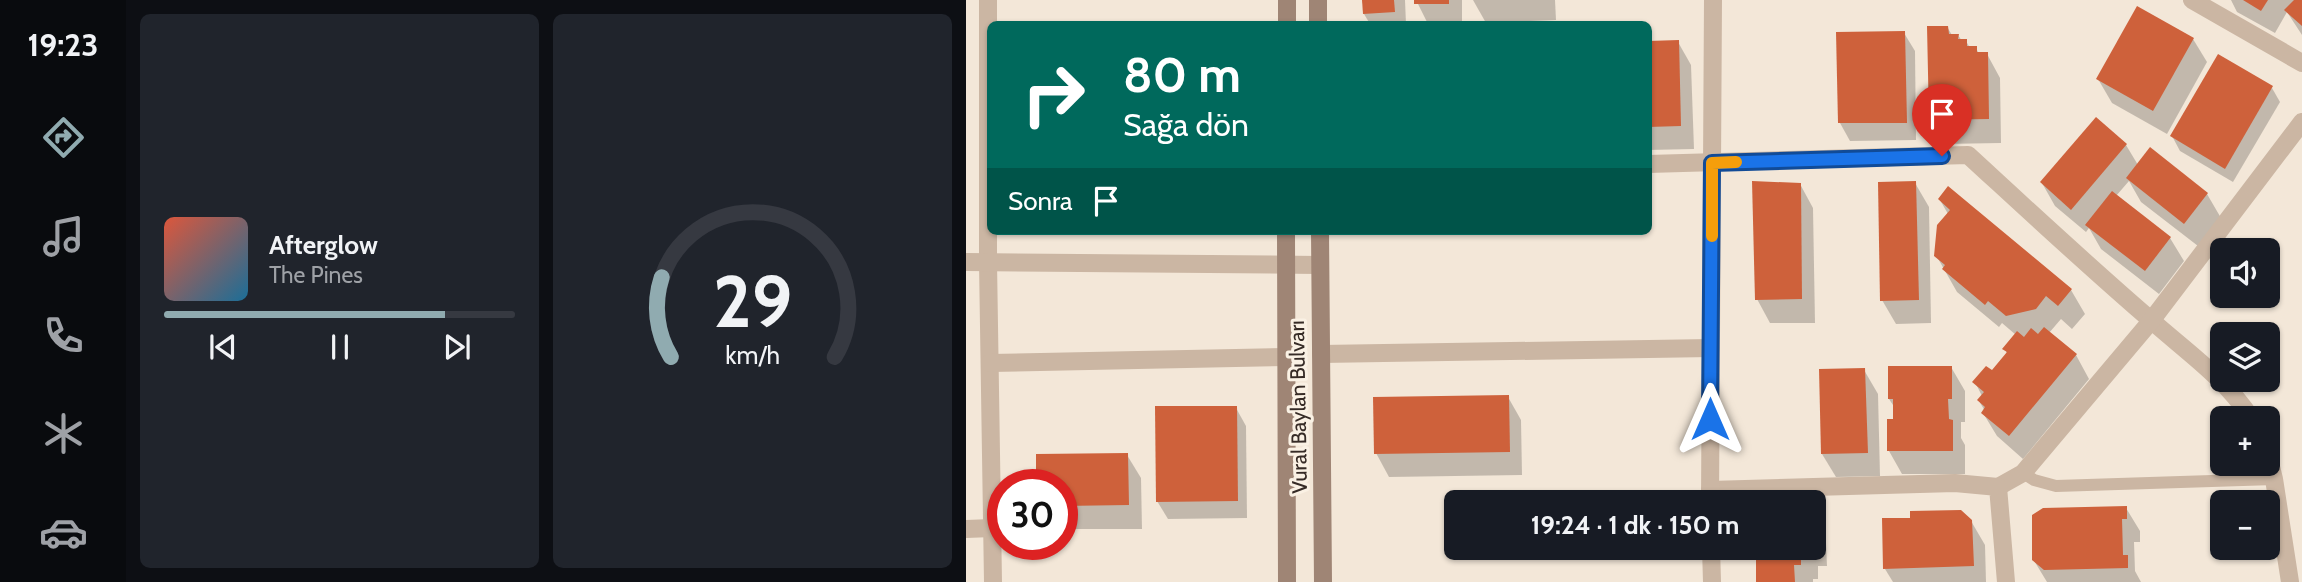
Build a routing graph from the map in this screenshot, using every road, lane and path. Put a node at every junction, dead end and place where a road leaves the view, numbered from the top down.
1 (988, 0) edge
2 (1287, 0) edge
3 (1318, 0) edge
4 (1713, 0) edge
5 (2192, 0) edge
6 (988, 21) edge
7 (1287, 21) edge
8 (1318, 21) edge
9 (2302, 63) edge
10 (2302, 122) edge
11 (1712, 163) junction
12 (1652, 164) edge
13 (988, 235) edge
14 (1286, 235) edge
15 (1320, 235) edge
16 (966, 262) edge
17 (988, 262) junction
18 (1286, 265) junction
19 (1320, 265) junction
20 (2151, 321) junction
21 (1711, 348) junction
22 (1321, 354) junction
23 (1286, 357) junction
24 (990, 363) junction
25 (2243, 406) edge
26 (991, 469) edge
27 (2024, 472) junction
28 (2273, 476) edge
29 (2274, 479) junction
30 (1998, 487) junction
31 (1710, 490) edge
32 (1823, 490) edge
33 (987, 528) edge
34 (966, 529) edge
35 (993, 560) edge
36 (1712, 560) edge
37 (993, 582) edge
38 (1287, 582) edge
39 (1322, 582) edge
40 (1712, 582) edge
41 (2006, 582) edge
42 (2290, 582) edge

1 - 6 street
2 - 7 main road
3 - 8 main road
4 - 11 street
5 - 9 street
10 - 20 street
11 - 12 street
11 - 20 street
11 - 21 street
13 - 17 street
14 - 18 main road, Vural Baylan Bulvarı
15 - 19 main road, Vural Baylan Bulvarı
16 - 17 street
17 - 18 street
17 - 24 street
18 - 19 street
18 - 23 main road, Vural Baylan Bulvarı
19 - 22 main road, Vural Baylan Bulvarı
20 - 25 street
20 - 27 street
21 - 22 street
21 - 31 street
22 - 39 main road, Vural Baylan Bulvarı
23 - 24 street
23 - 38 main road, Vural Baylan Bulvarı
24 - 26 street
27 - 29 lane
27 - 30 street
28 - 29 street
29 - 42 street
30 - 32 street
30 - 41 street
33 - 34 street
35 - 37 street
36 - 40 street

